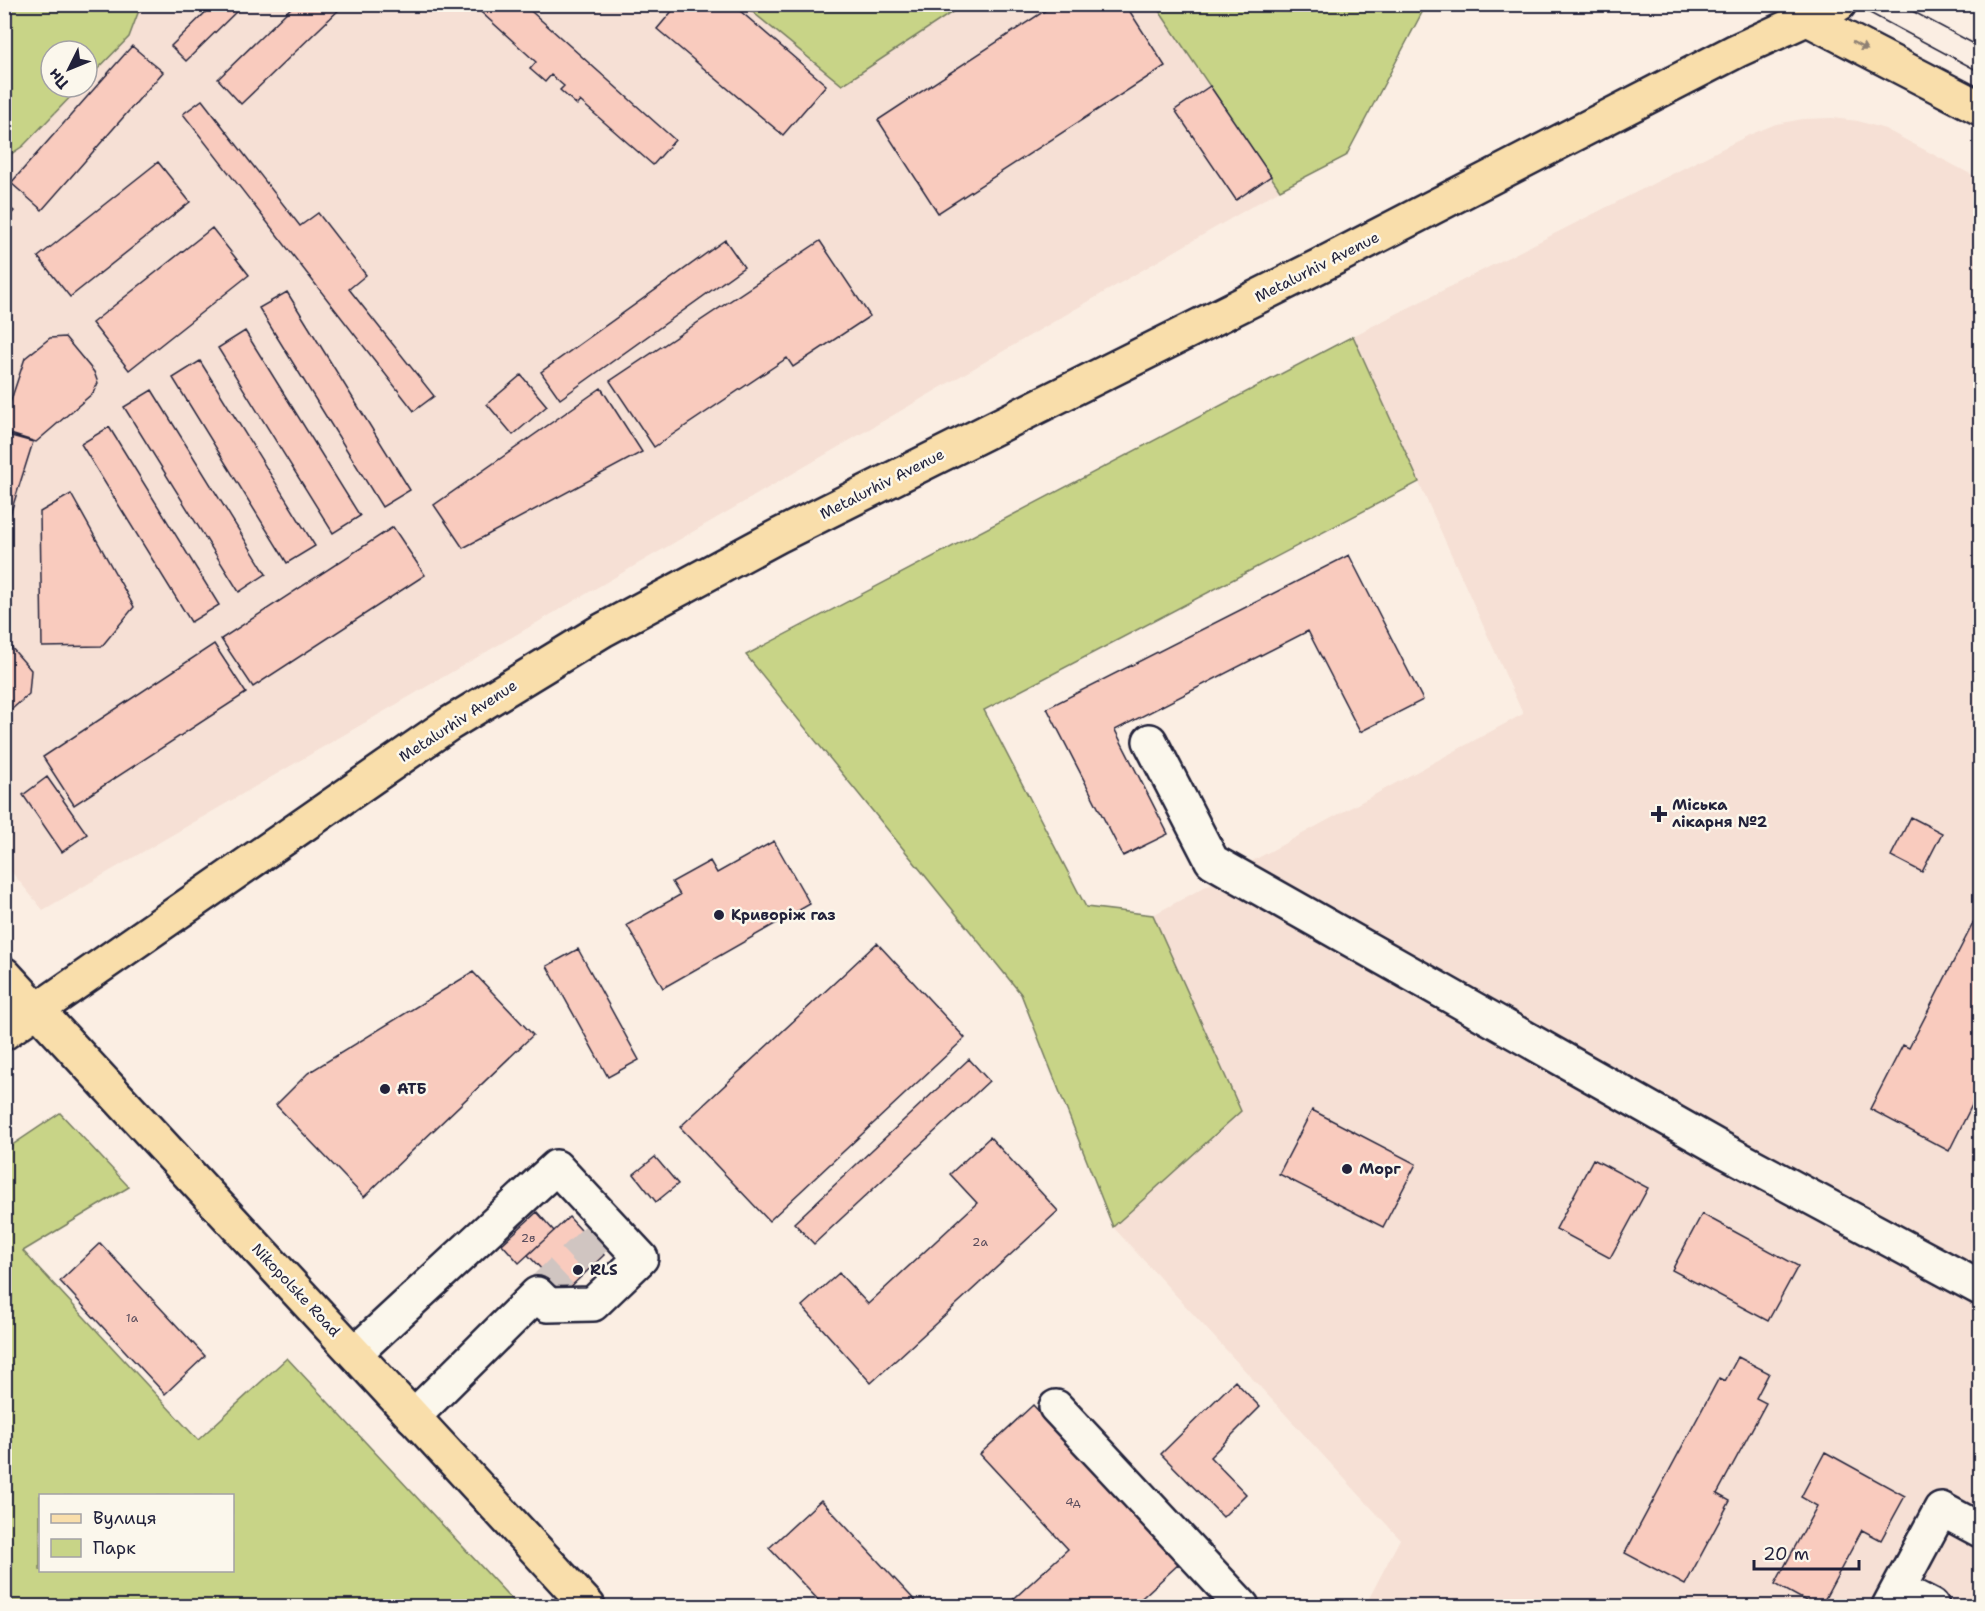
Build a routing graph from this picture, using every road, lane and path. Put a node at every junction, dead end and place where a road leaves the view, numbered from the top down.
1 (1839, 4) edge
2 (1809, 18) junction
3 (1980, 108) edge
4 (1150, 741) dead end
5 (4, 974) edge
6 (38, 1010) junction
7 (4, 1033) edge
8 (1980, 1288) edge
9 (354, 1353) junction
10 (1056, 1407) dead end
11 (413, 1417) junction
12 (1980, 1530) edge
13 (1894, 1598) edge
14 (588, 1606) edge
15 (1242, 1606) edge
16 (1932, 1606) edge

1 - 2 main road, Metalurhiv Avenue
2 -> 3 main road
2 - 6 main road, Metalurhiv Avenue
4 - 8 lane
5 - 6 main road, Nikopolske Road
6 - 7 main road, Metalurhiv Avenue
6 - 9 main road, Nikopolske Road
9 - 11 main road, Nikopolske Road
9 - 11 lane
10 - 15 lane
11 - 14 main road, Nikopolske Road
12 - 13 lane
13 - 16 lane

